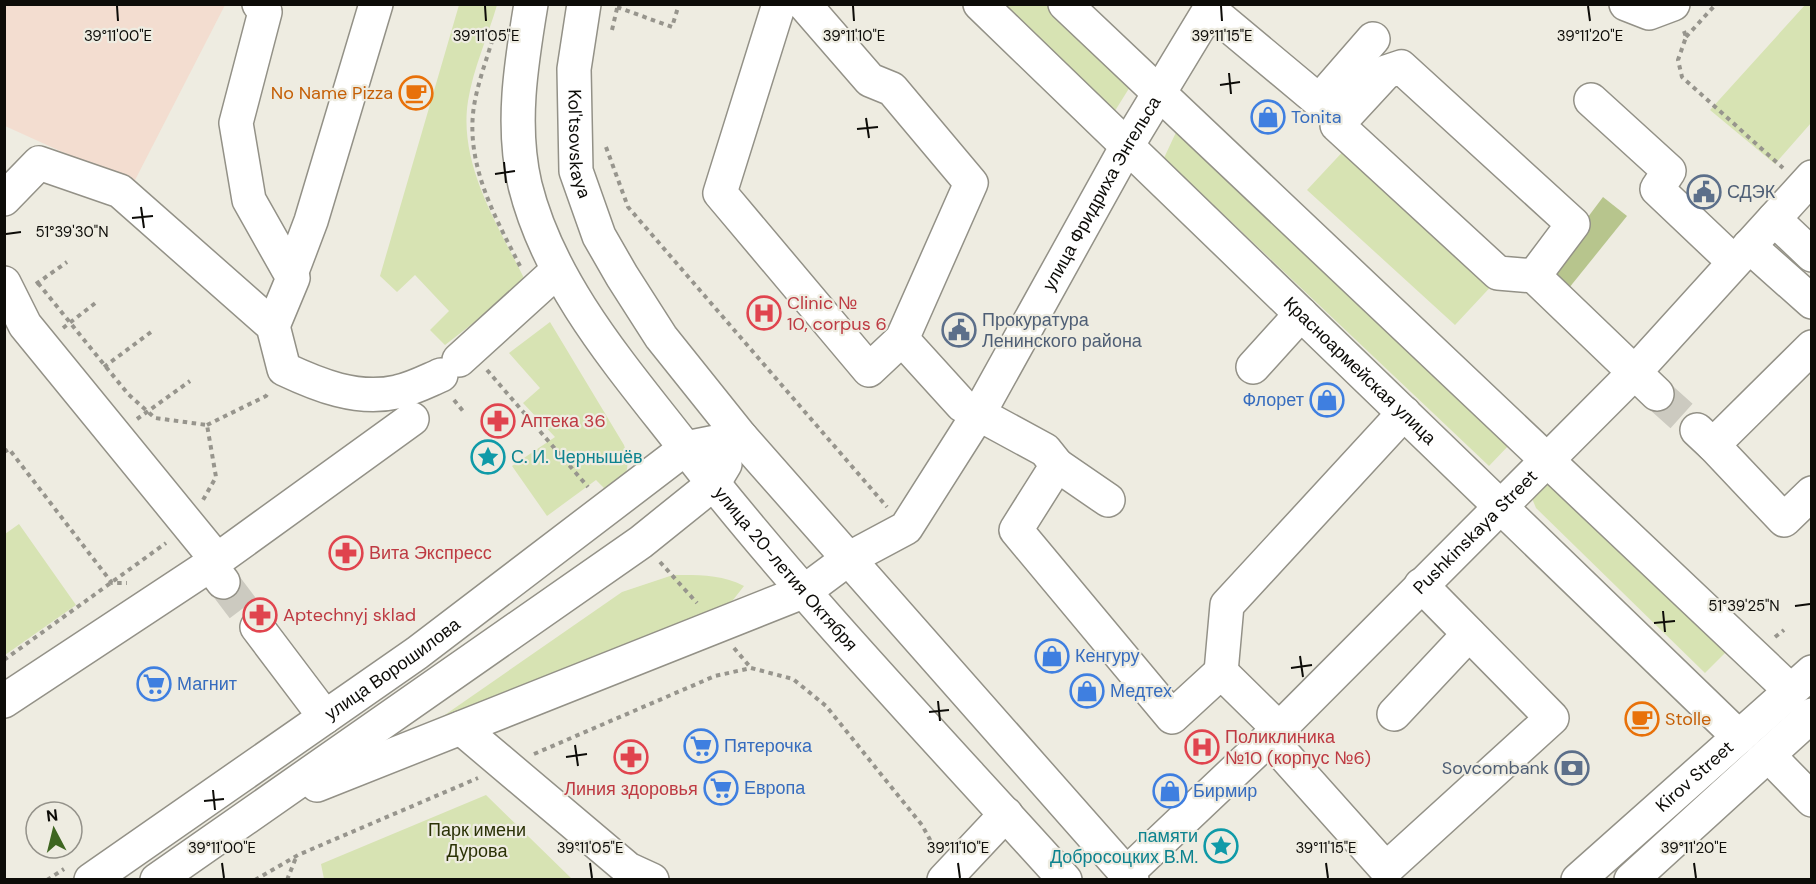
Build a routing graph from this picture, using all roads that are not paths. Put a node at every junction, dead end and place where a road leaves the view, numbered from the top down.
1 (259, 4) edge
2 (376, 4) edge
3 (531, 4) edge
4 (584, 4) edge
5 (779, 4) edge
6 (804, 4) edge
7 (980, 4) edge
8 (1065, 4) edge
9 (1626, 4) edge
10 (1211, 7) edge
11 (1677, 15) edge
12 (1373, 39) dead end
13 (1159, 94) junction
14 (1590, 100) dead end
15 (1127, 146) junction
16 (1799, 174) edge
17 (4, 199) edge
18 (1774, 219) junction
19 (1742, 254) junction
20 (1812, 255) edge
21 (557, 271) junction
22 (291, 274) junction
23 (1534, 276) junction
24 (1812, 302) edge
25 (21, 312) edge
26 (1302, 314) junction
27 (273, 326) junction
28 (902, 339) junction
29 (1812, 348) edge
30 (1253, 367) dead end
31 (1646, 383) junction
32 (1404, 412) junction
33 (979, 413) junction
34 (412, 419) dead end
35 (741, 437) junction
36 (686, 448) junction
37 (1546, 461) junction
38 (1058, 465) junction
39 (713, 484) junction
40 (1812, 493) edge
41 (1108, 500) dead end
42 (1501, 506) junction
43 (848, 559) junction
44 (217, 569) junction
45 (1421, 585) junction
46 (805, 591) junction
47 (257, 627) tunnel mouth
48 (1469, 634) junction
49 (1221, 672) junction
50 (1805, 693) edge
51 (4, 701) edge
52 (1394, 714) dead end
53 (326, 717) junction
54 (460, 728) junction
55 (1274, 733) junction
56 (1739, 737) junction
57 (1768, 755) junction
58 (1812, 800) edge
59 (266, 806) junction
60 (1006, 814) junction
61 (946, 877) edge
62 (1129, 877) edge
63 (91, 879) edge
64 (157, 879) edge
65 (652, 879) edge
66 (1065, 879) edge
67 (1578, 879) edge
68 (1631, 879) edge

1 - 22 main road
2 - 22 main road
3 - 21 main road, улица 20-летия Октября
4 - 35 main road, Kol'tsovskaya
5 - 28 main road
6 - 28 main road
7 - 15 main road, Красноармейская улица
8 - 13 main road
9 - 11 main road
10 - 12 main road
10 - 13 main road, улица Фридриха Энгельса
13 - 15 main road, улица Фридриха Энгельса
13 - 37 main road
14 - 19 main road
15 - 26 main road, Красноармейская улица
15 - 33 main road, улица Фридриха Энгельса
16 - 18 main road, Pushkinskaya Street
17 - 27 main road
18 - 19 main road, Pushkinskaya Street
18 - 20 main road
19 - 24 main road
19 - 31 main road, Pushkinskaya Street
21 - 27 main road
21 - 36 main road, улица 20-летия Октября
22 - 27 main road
23 - 23 main road
23 - 31 main road
25 - 44 main road
26 - 30 main road
26 - 32 main road, Красноармейская улица
28 - 33 main road
29 - 40 main road
31 - 37 main road, Pushkinskaya Street
32 - 42 main road, Красноармейская улица
32 - 49 main road
33 - 38 main road
33 - 43 main road, улица Фридриха Энгельса
34 - 44 main road
35 - 36 main road
35 - 39 main road
35 - 43 main road
36 - 39 main road, улица 20-летия Октября
36 - 53 main road, улица Ворошилова
37 - 42 main road, Pushkinskaya Street
37 - 50 main road
38 - 41 main road
38 - 49 main road
39 - 46 main road, улица 20-летия Октября
39 - 59 main road
42 - 45 main road, Pushkinskaya Street
42 - 56 main road, Красноармейская улица
43 - 46 main road, улица Фридриха Энгельса
43 - 62 main road
44 - 51 main road
45 - 48 main road
45 - 55 main road, Pushkinskaya Street
46 - 54 main road, улица Фридриха Энгельса
46 - 60 main road, улица 20-летия Октября
47 - 53 main road
48 - 52 main road
48 - 55 main road
49 - 55 main road
50 - 56 main road, Kirov Street
50 - 57 main road, Kirov Street
53 - 63 main road, улица Ворошилова
54 - 59 main road, улица Фридриха Энгельса
54 - 65 main road
55 - 62 main road, Pushkinskaya Street
56 - 67 main road, Kirov Street
57 - 58 main road
57 - 68 main road, Kirov Street
59 - 64 main road
60 - 61 main road
60 - 66 main road, улица 20-летия Октября

